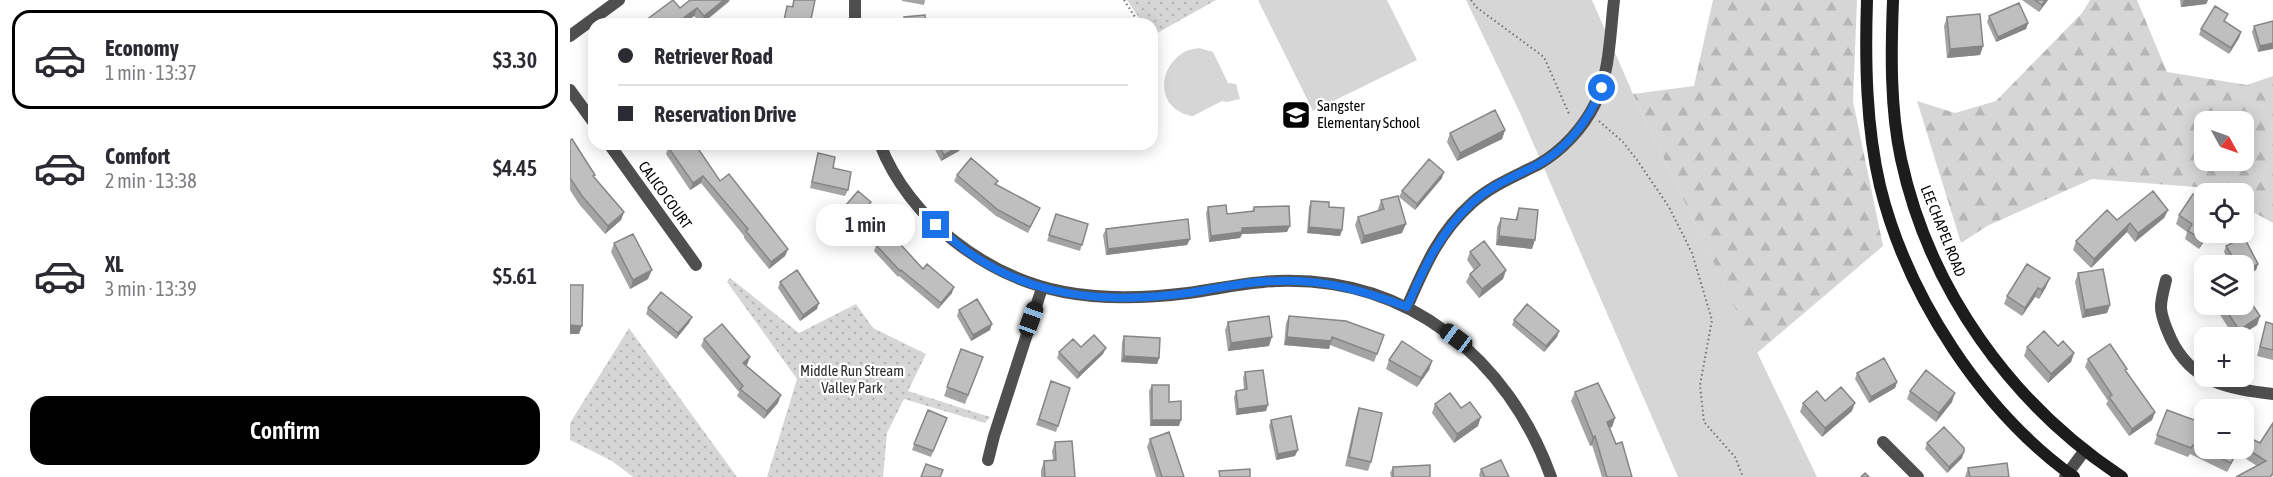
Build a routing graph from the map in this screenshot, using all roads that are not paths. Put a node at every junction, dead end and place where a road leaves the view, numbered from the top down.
1 (619, 0) edge
2 (855, 0) edge
3 (1614, 0) edge
4 (1867, 0) edge
5 (1893, 0) edge
6 (594, 18) edge
7 (855, 18) edge
8 (588, 23) edge
9 (570, 36) edge
10 (570, 90) edge
11 (588, 115) edge
12 (613, 150) edge
13 (883, 150) edge
14 (696, 265) dead end
15 (2166, 280) dead end
16 (1042, 288) junction
17 (1407, 307) junction
18 (2273, 394) edge
19 (1883, 441) dead end
20 (2085, 450) junction
21 (988, 460) dead end
22 (2069, 476) edge
23 (1551, 477) edge
24 (1917, 477) edge
25 (2122, 477) edge

1 - 6 street
2 - 7 street
3 - 17 street
4 - 22 main road
5 - 20 main road, LEE CHAPEL ROAD
8 - 9 street
10 - 11 street
12 - 14 street, CALICO COURT
13 - 16 street
15 - 18 street
16 - 17 street
16 - 21 street
17 - 23 street
19 - 24 street
20 - 22 street
20 - 25 main road, LEE CHAPEL ROAD

